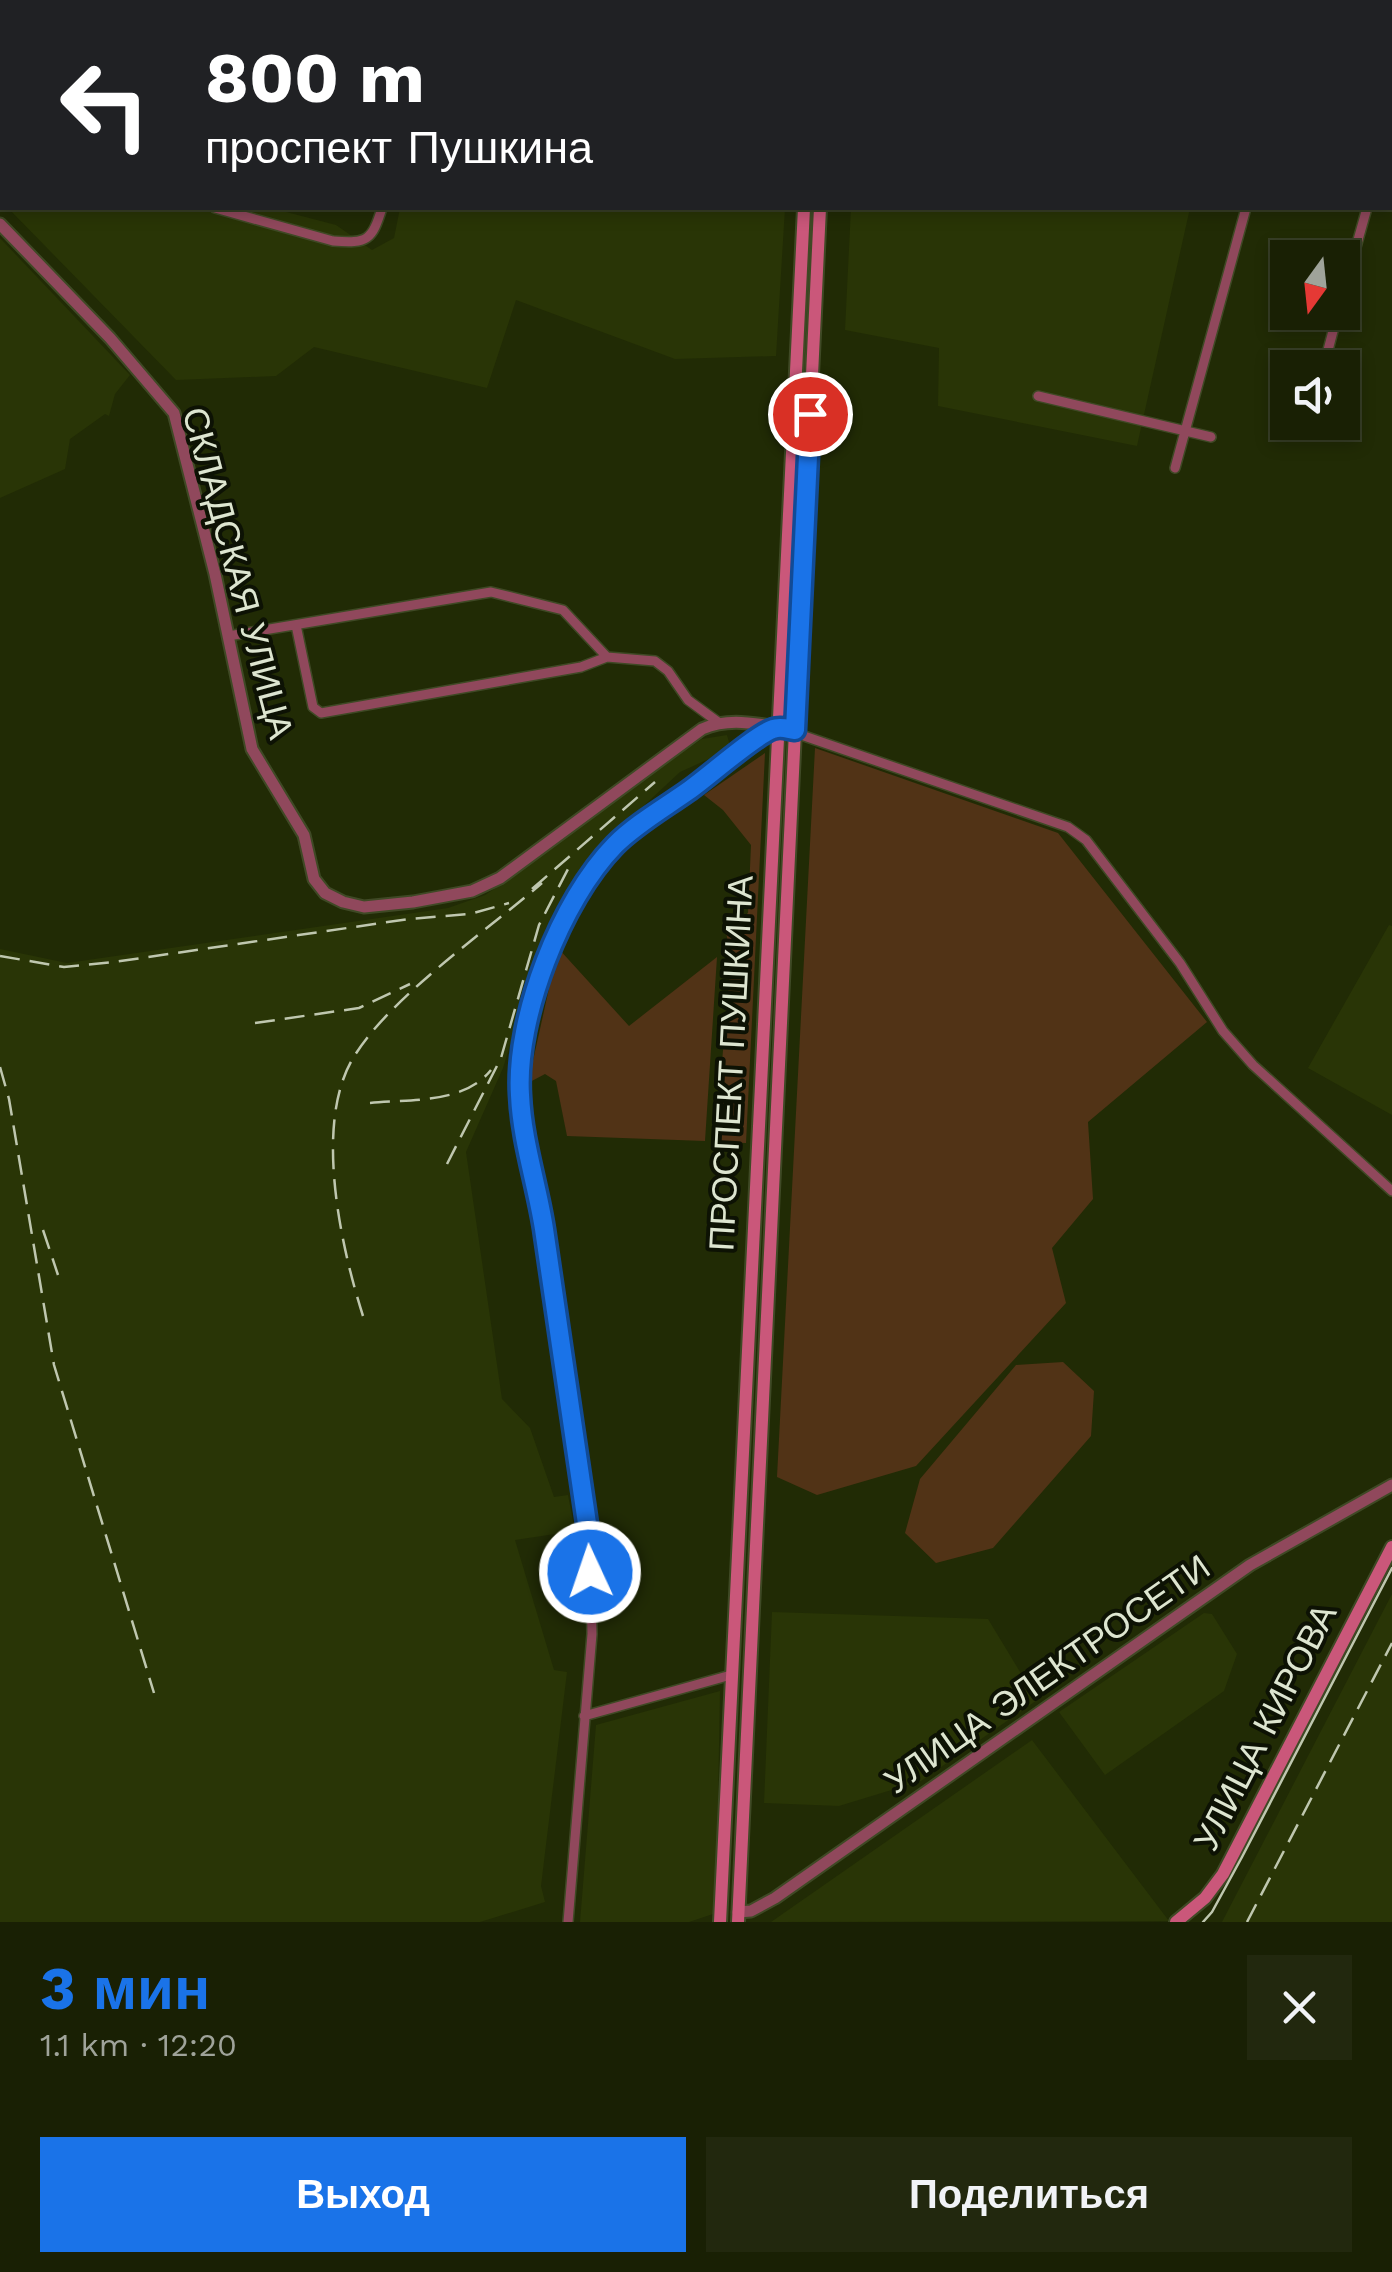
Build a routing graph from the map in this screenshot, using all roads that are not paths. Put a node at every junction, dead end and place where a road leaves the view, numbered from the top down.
1 (222, 210) edge
2 (381, 210) edge
3 (804, 210) edge
4 (820, 210) edge
5 (1245, 210) edge
6 (1366, 210) edge
7 (0, 224) edge
8 (1358, 240) edge
9 (1038, 396) dead end
10 (1185, 430) junction
11 (1211, 437) dead end
12 (1175, 468) dead end
13 (296, 625) junction
14 (228, 636) junction
15 (607, 657) junction
16 (718, 722) junction
17 (778, 727) junction
18 (795, 730) junction
19 (1392, 1191) edge
20 (740, 1473) junction
21 (760, 1474) junction
22 (1392, 1484) edge
23 (1392, 1547) edge
24 (731, 1675) junction
25 (584, 1716) junction
26 (738, 1917) edge
27 (568, 1922) edge
28 (720, 1922) edge
29 (1176, 1922) edge

1 - 2 street
3 - 17 main road, ПРОСПЕКТ ПУШКИНА
4 - 18 main road, ПРОСПЕКТ ПУШКИНА
5 - 10 street
6 - 8 street
7 - 14 street, СКЛАДСКАЯ УЛИЦА
9 - 10 street
10 - 11 street
10 - 12 street
13 - 14 street
13 - 15 street
13 - 15 street
14 - 16 street, СКЛАДСКАЯ УЛИЦА
15 - 16 street
16 - 17 street
17 - 18 street
17 - 20 main road, ПРОСПЕКТ ПУШКИНА
17 - 25 street
18 - 19 street
18 - 21 main road, ПРОСПЕКТ ПУШКИНА
20 - 21 main road
20 - 24 main road, ПРОСПЕКТ ПУШКИНА
21 - 26 main road, ПРОСПЕКТ ПУШКИНА
22 - 26 street, УЛИЦА ЭЛЕКТРОСЕТИ
23 - 29 main road, УЛИЦА КИРОВА
24 - 25 street
24 - 28 main road, ПРОСПЕКТ ПУШКИНА
25 - 27 street

